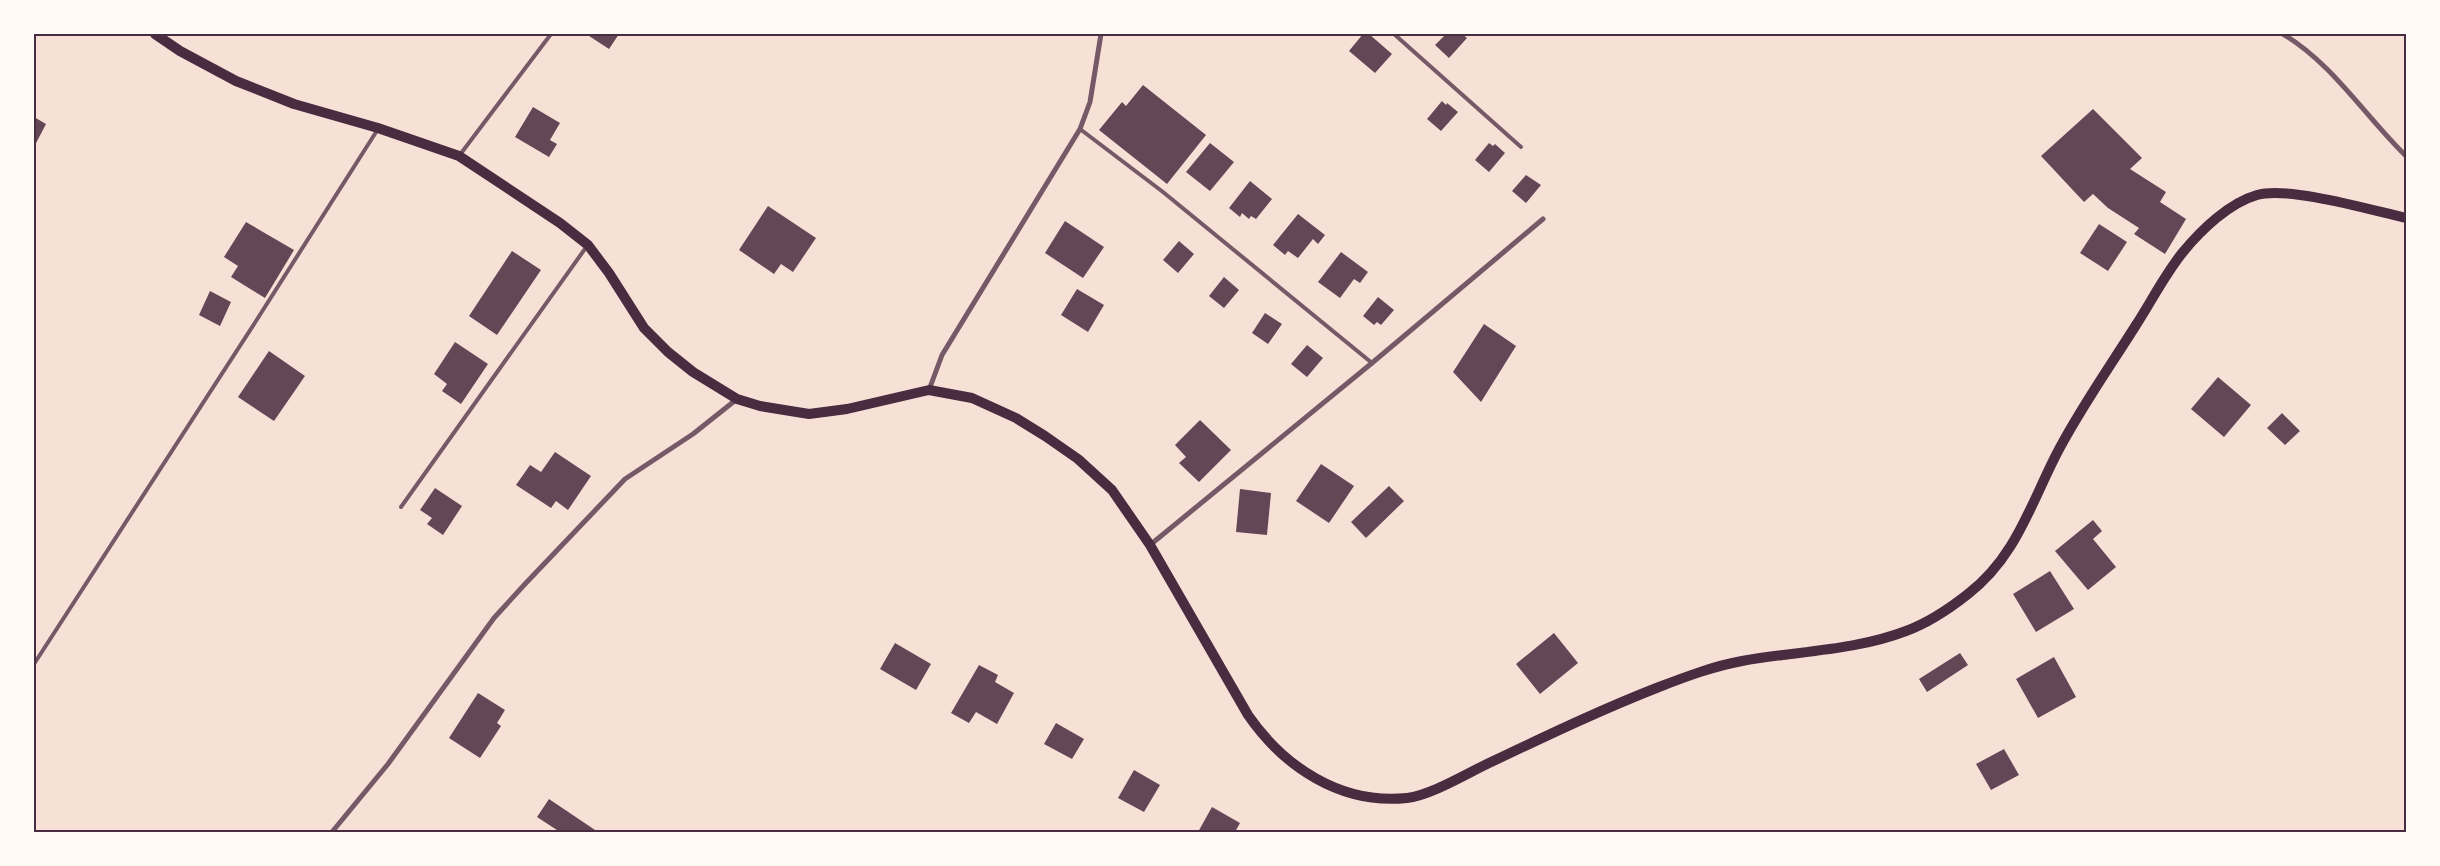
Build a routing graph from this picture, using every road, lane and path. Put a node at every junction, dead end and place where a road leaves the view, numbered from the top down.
1 (155, 34) edge
2 (550, 34) edge
3 (1100, 34) edge
4 (1394, 34) edge
5 (2283, 34) edge
6 (378, 128) junction
7 (1080, 129) junction
8 (1521, 146) dead end
9 (459, 156) junction
10 (2406, 156) edge
11 (2406, 218) edge
12 (1543, 219) dead end
13 (588, 245) junction
14 (1372, 363) junction
15 (929, 390) junction
16 (737, 399) junction
17 (401, 507) dead end
18 (1150, 544) junction
19 (34, 664) edge
20 (332, 832) edge

1 - 6 main road
2 - 9 lane
3 - 7 street
4 - 8 lane
5 - 10 street
6 - 9 main road
6 - 19 lane
7 - 14 lane
7 - 15 street
9 - 13 main road
11 - 18 main road
12 - 14 street
13 - 16 main road
13 - 17 lane
14 - 18 street
15 - 16 main road
15 - 18 main road
16 - 20 street

